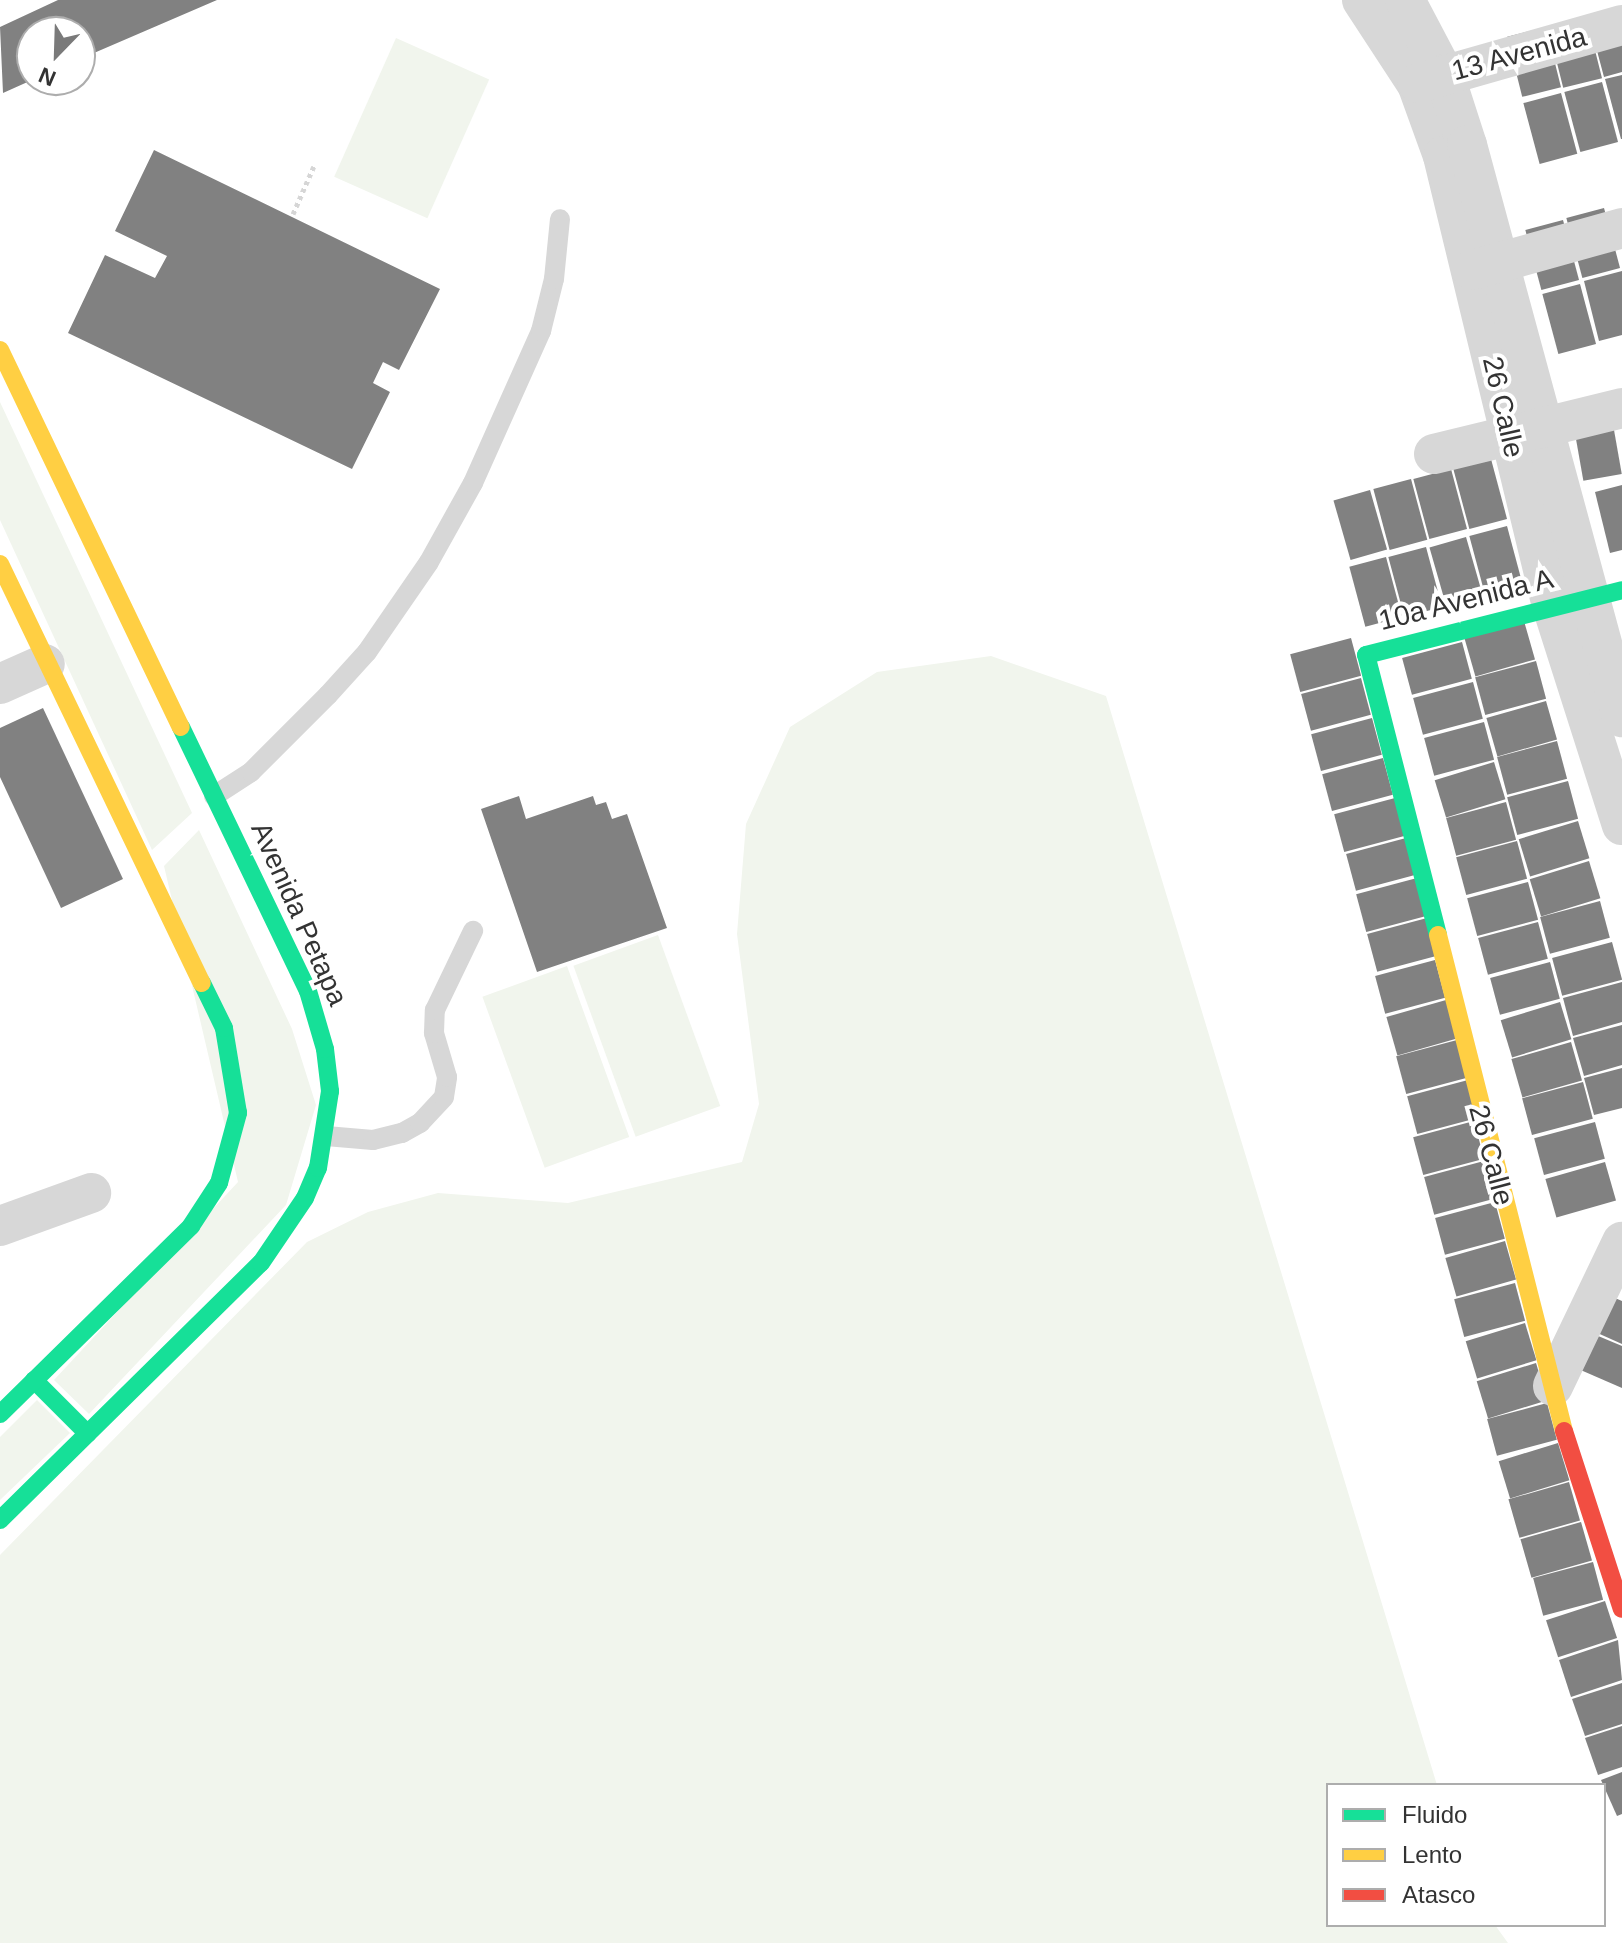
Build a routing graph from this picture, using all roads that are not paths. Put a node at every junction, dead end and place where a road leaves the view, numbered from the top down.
1 (1362, 0) edge
2 (1405, 0) edge
3 (1622, 25) edge
4 (1431, 79) junction
5 (560, 219) dead end
6 (1622, 228) edge
7 (1484, 267) junction
8 (0, 350) edge
9 (1622, 408) edge
10 (1525, 432) junction
11 (1434, 454) dead end
12 (0, 564) edge
13 (1587, 598) edge
14 (45, 664) junction
15 (0, 684) edge
16 (1374, 697) joint
17 (1622, 717) edge
18 (214, 796) junction
19 (1622, 825) edge
20 (473, 931) dead end
21 (326, 1136) junction
22 (91, 1193) dead end
23 (0, 1226) edge
24 (1622, 1242) edge
25 (34, 1380) junction
26 (1553, 1386) junction
27 (0, 1414) edge
28 (88, 1434) junction
29 (0, 1520) edge
30 (1622, 1609) edge

1 - 4 street, 26 Calle
2 - 4 street, 26 Calle
3 - 4 street, 13 Avenida
4 - 7 street, 26 Calle
5 - 18 lane
6 - 7 street
7 - 10 street, 26 Calle
8 - 18 main road, Avenida Petapa
9 - 10 street
10 - 11 street
10 - 13 street, 26 Calle
12 - 14 main road
13 - 16 main road, 10a Avenida A
13 - 17 street, 26 Calle
13 - 19 street, 26 Calle
14 - 15 street
14 - 25 main road
16 - 26 main road, 26 Calle
18 - 21 main road, Avenida Petapa
20 - 21 lane
21 - 28 main road, Avenida Petapa
22 - 23 street
24 - 26 street
25 - 27 main road
25 - 28 main road
26 - 30 main road, 26 Calle
28 - 29 main road, Avenida Petapa

